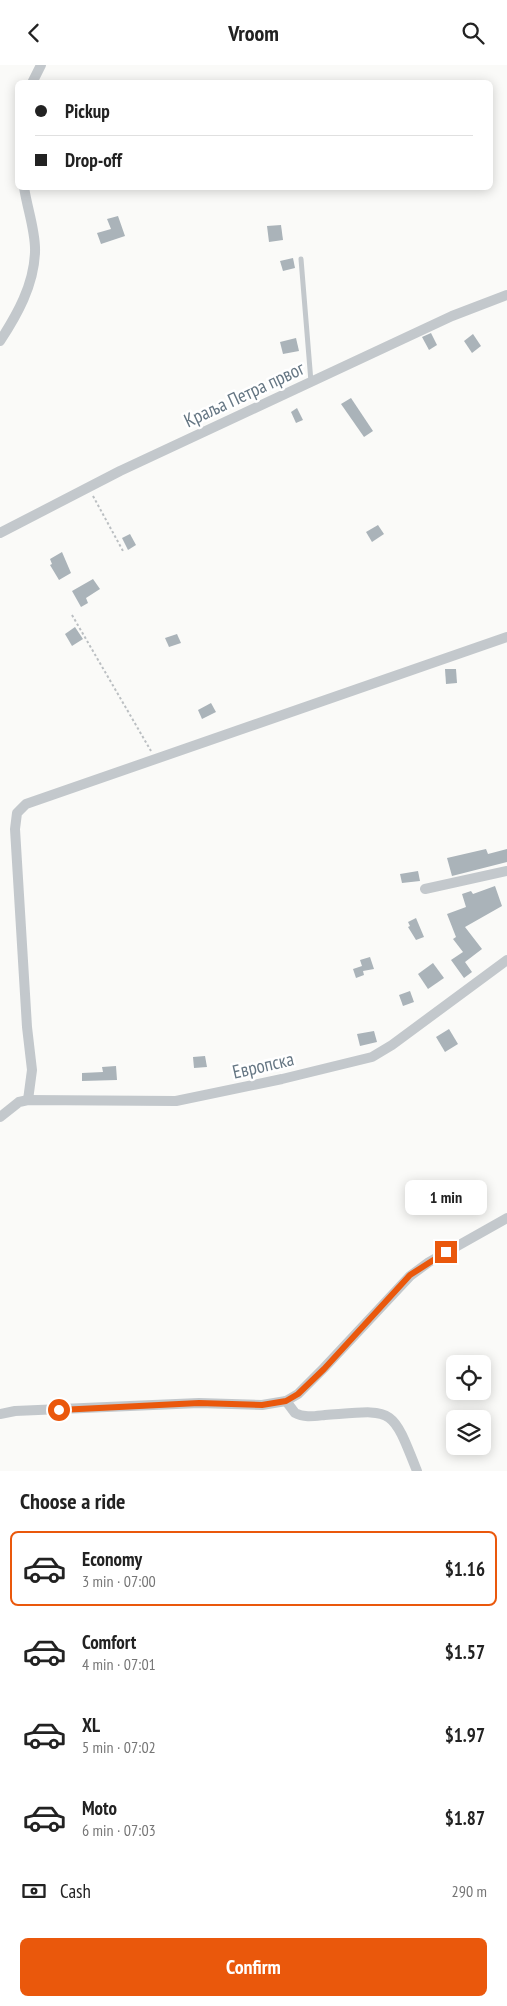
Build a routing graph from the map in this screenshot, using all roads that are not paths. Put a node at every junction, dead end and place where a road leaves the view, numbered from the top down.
1 (41, 65) edge
2 (34, 80) edge
3 (25, 190) edge
4 (301, 259) dead end
5 (507, 295) edge
6 (0, 341) edge
7 (311, 382) junction
8 (0, 533) edge
9 (507, 637) edge
10 (507, 871) edge
11 (425, 889) dead end
12 (507, 960) edge
13 (28, 1100) junction
14 (0, 1117) edge
15 (507, 1218) edge
16 (286, 1401) junction
17 (0, 1414) edge
18 (417, 1471) edge

1 - 2 street
3 - 6 street
4 - 7 lane
5 - 7 street, Краља Петра првог
7 - 8 street, Краља Петра првог
9 - 13 street
10 - 11 street
12 - 13 street, Европска
13 - 14 street, Европска
15 - 16 street
16 - 17 street
16 - 18 street

